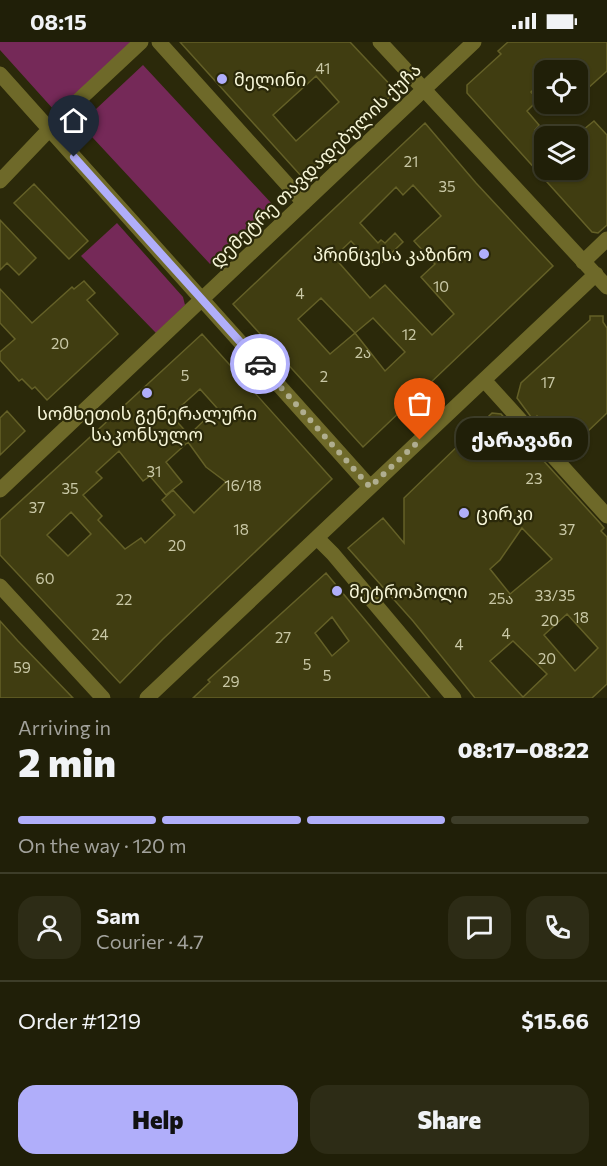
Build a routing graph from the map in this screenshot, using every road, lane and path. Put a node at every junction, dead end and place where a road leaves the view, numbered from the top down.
1 (141, 42) edge
2 (159, 42) edge
3 (380, 42) edge
4 (474, 42) edge
5 (0, 74) edge
6 (424, 90) junction
7 (50, 130) junction
8 (0, 181) edge
9 (304, 203) junction
10 (607, 239) edge
11 (584, 262) junction
12 (596, 274) junction
13 (607, 287) edge
14 (202, 300) junction
15 (484, 380) junction
16 (370, 487) junction
17 (0, 490) edge
18 (607, 516) edge
19 (317, 538) junction
20 (0, 586) edge
21 (103, 698) edge
22 (147, 698) edge
23 (454, 698) edge

1 - 7 street
2 - 9 street
3 - 6 street
4 - 6 street, დემეტრე თავდადებულის ქუჩა
5 - 7 street
6 - 9 street, დემეტრე თავდადებულის ქუჩა
6 - 11 street
7 - 8 street
7 - 14 street
9 - 14 street, დემეტრე თავდადებულის ქუჩა
10 - 11 street
11 - 12 street
12 - 13 street
12 - 15 street
14 - 16 street
14 - 17 street, დემეტრე თავდადებულის ქუჩა
15 - 16 street
15 - 18 street
16 - 19 street
19 - 22 street
19 - 23 street
20 - 21 street

